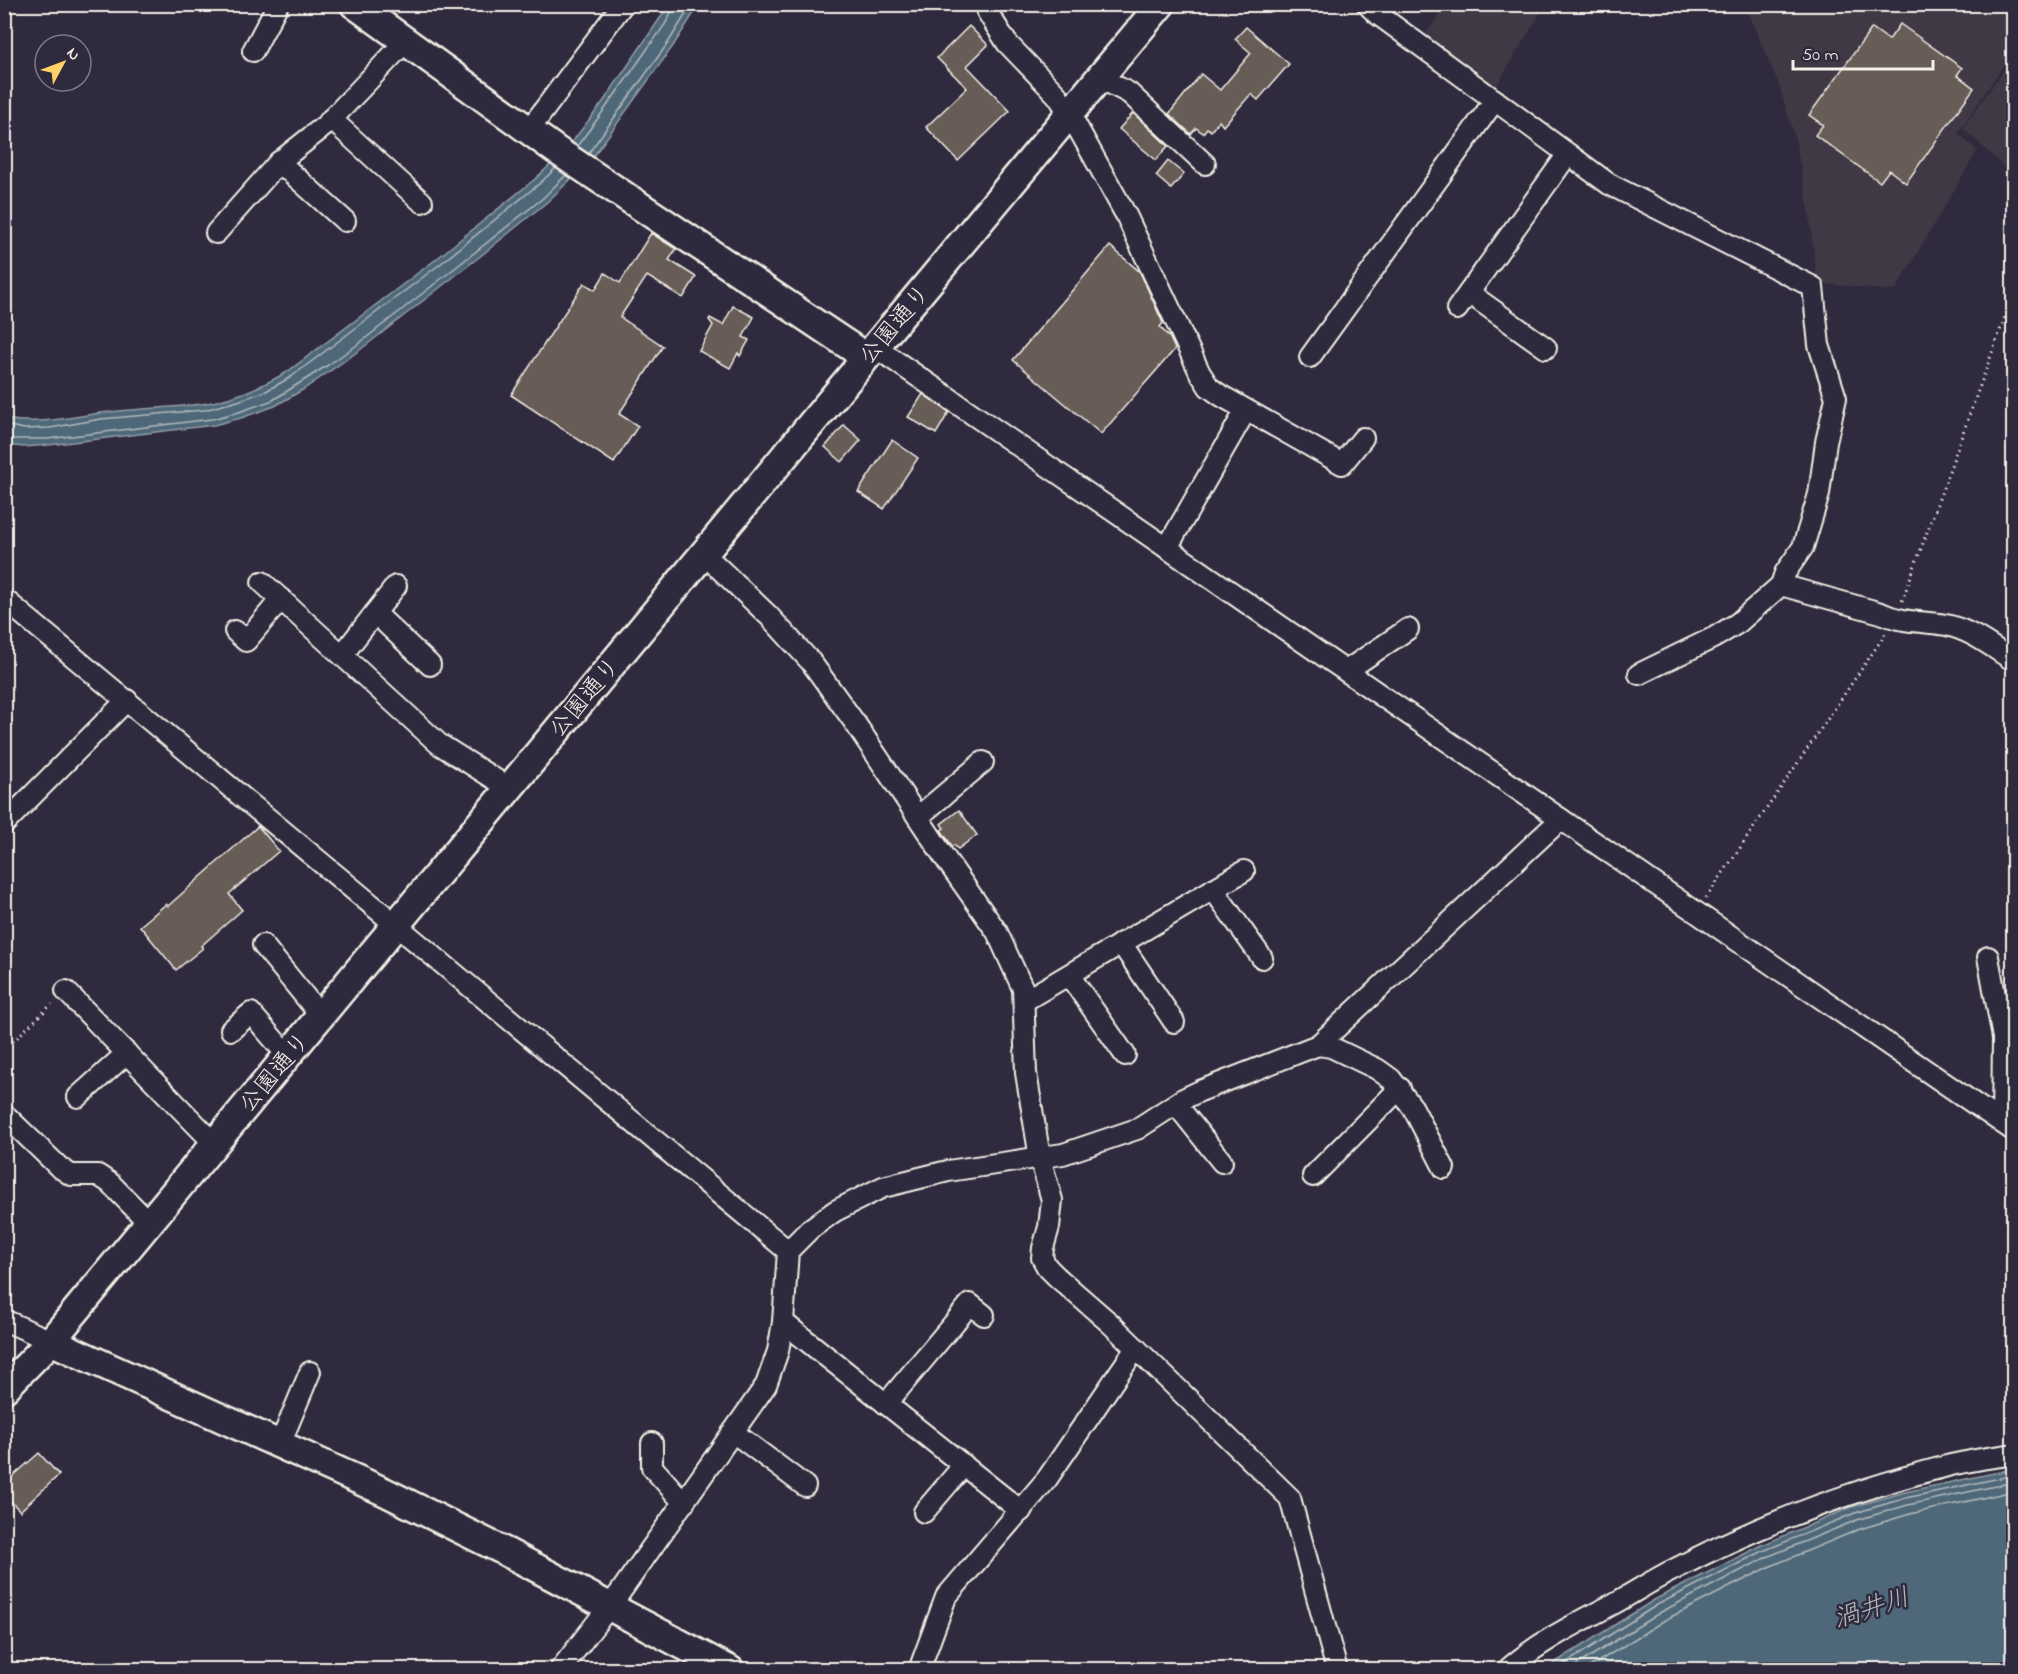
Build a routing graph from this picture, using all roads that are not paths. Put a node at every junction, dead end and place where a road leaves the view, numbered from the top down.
1 (278, 4) edge
2 (354, 4) edge
3 (623, 4) edge
4 (986, 4) edge
5 (1161, 4) edge
6 (1367, 4) edge
7 (405, 42) junction
8 (253, 51) dead end
9 (1100, 78) junction
10 (1495, 100) junction
11 (1070, 114) junction
12 (331, 119) junction
13 (530, 130) junction
14 (1568, 154) junction
15 (279, 162) junction
16 (1204, 164) dead end
17 (422, 202) dead end
18 (345, 221) dead end
19 (216, 233) dead end
20 (1469, 293) junction
21 (1457, 309) dead end
22 (1546, 348) dead end
23 (870, 352) junction
24 (1310, 357) dead end
25 (1246, 410) junction
26 (1363, 438) dead end
27 (1167, 548) junction
28 (703, 554) junction
29 (262, 582) dead end
30 (1781, 585) junction
31 (396, 586) dead end
32 (4, 599) edge
33 (281, 599) junction
34 (375, 613) junction
35 (1408, 629) dead end
36 (235, 631) dead end
37 (343, 654) junction
38 (2013, 661) edge
39 (430, 664) dead end
40 (1346, 671) junction
41 (1639, 674) dead end
42 (127, 700) junction
43 (983, 762) dead end
44 (509, 788) junction
45 (918, 817) junction
46 (1561, 819) junction
47 (4, 824) edge
48 (1244, 871) dead end
49 (1213, 889) junction
50 (396, 924) junction
51 (1121, 944) junction
52 (263, 945) dead end
53 (1988, 957) dead end
54 (1262, 958) dead end
55 (1069, 975) junction
56 (66, 990) road end
57 (1024, 1001) junction
58 (320, 1015) junction
59 (1174, 1022) dead end
60 (231, 1030) dead end
61 (1318, 1045) junction
62 (127, 1053) junction
63 (287, 1055) junction
64 (1125, 1055) dead end
65 (1400, 1088) junction
66 (78, 1097) dead end
67 (1176, 1104) junction
68 (4, 1114) edge
69 (2008, 1126) edge
70 (214, 1143) junction
71 (1040, 1158) junction
72 (1222, 1161) dead end
73 (1444, 1168) dead end
74 (1313, 1176) dead end
75 (149, 1223) junction
76 (788, 1251) junction
77 (984, 1315) dead end
78 (4, 1320) edge
79 (783, 1322) junction
80 (51, 1341) junction
81 (1136, 1348) junction
82 (310, 1372) dead end
83 (4, 1389) edge
84 (886, 1404) junction
85 (733, 1432) junction
86 (652, 1443) dead end
87 (280, 1444) junction
88 (2013, 1454) edge
89 (964, 1465) junction
90 (805, 1486) dead end
91 (684, 1503) junction
92 (1021, 1510) junction
93 (924, 1512) dead end
94 (610, 1607) junction
95 (560, 1670) edge
96 (730, 1670) edge
97 (919, 1670) edge
98 (1337, 1670) edge
99 (1507, 1670) edge

1 - 8 street
2 - 7 street
3 - 13 street
4 - 11 street
5 - 9 street, 公園通り
6 - 10 street
7 - 12 street
7 - 13 street
9 - 11 street, 公園通り
9 - 16 street
10 - 14 street
10 - 24 street
11 - 23 street, 公園通り
11 - 25 street
12 - 15 street
12 - 17 street
13 - 23 street
14 - 20 street
14 - 30 street
15 - 18 street
15 - 19 street
20 - 21 street
20 - 22 street
23 - 27 street
23 - 28 street, 公園通り
25 - 26 street
25 - 27 street
27 - 40 street
28 - 44 street, 公園通り
28 - 45 street
29 - 33 street
30 - 38 street
30 - 41 street
31 - 34 street
32 - 42 street
33 - 36 street
33 - 37 street
34 - 37 street
34 - 39 street
35 - 40 street
37 - 44 street
40 - 46 street
42 - 47 street
42 - 50 street
43 - 45 street
44 - 50 street, 公園通り
45 - 57 street
46 - 61 street
46 - 69 street
48 - 49 street
49 - 51 street
49 - 54 street
50 - 58 street, 公園通り
50 - 76 street
51 - 55 street
51 - 59 street
52 - 58 street
53 - 69 street
55 - 57 street
55 - 64 street
56 - 62 street
57 - 71 street
58 - 63 street, 公園通り
60 - 63 street
61 - 65 street
61 - 67 street
62 - 66 street
62 - 70 street
63 - 70 street, 公園通り
65 - 73 street
65 - 74 street
67 - 71 street
67 - 72 street
68 - 75 street
70 - 75 street, 公園通り
71 - 76 street
71 - 81 street
75 - 80 street, 公園通り
76 - 79 street
77 - 84 street
78 - 80 street
79 - 84 street
79 - 85 street
80 - 83 street, 公園通り
80 - 87 street
81 - 92 street
81 - 98 street
82 - 87 street
84 - 89 street
85 - 90 street
85 - 91 street
86 - 91 street
87 - 94 street
88 - 99 street
89 - 92 street
89 - 93 street
91 - 94 street
92 - 97 street
94 - 95 street
94 - 96 street

